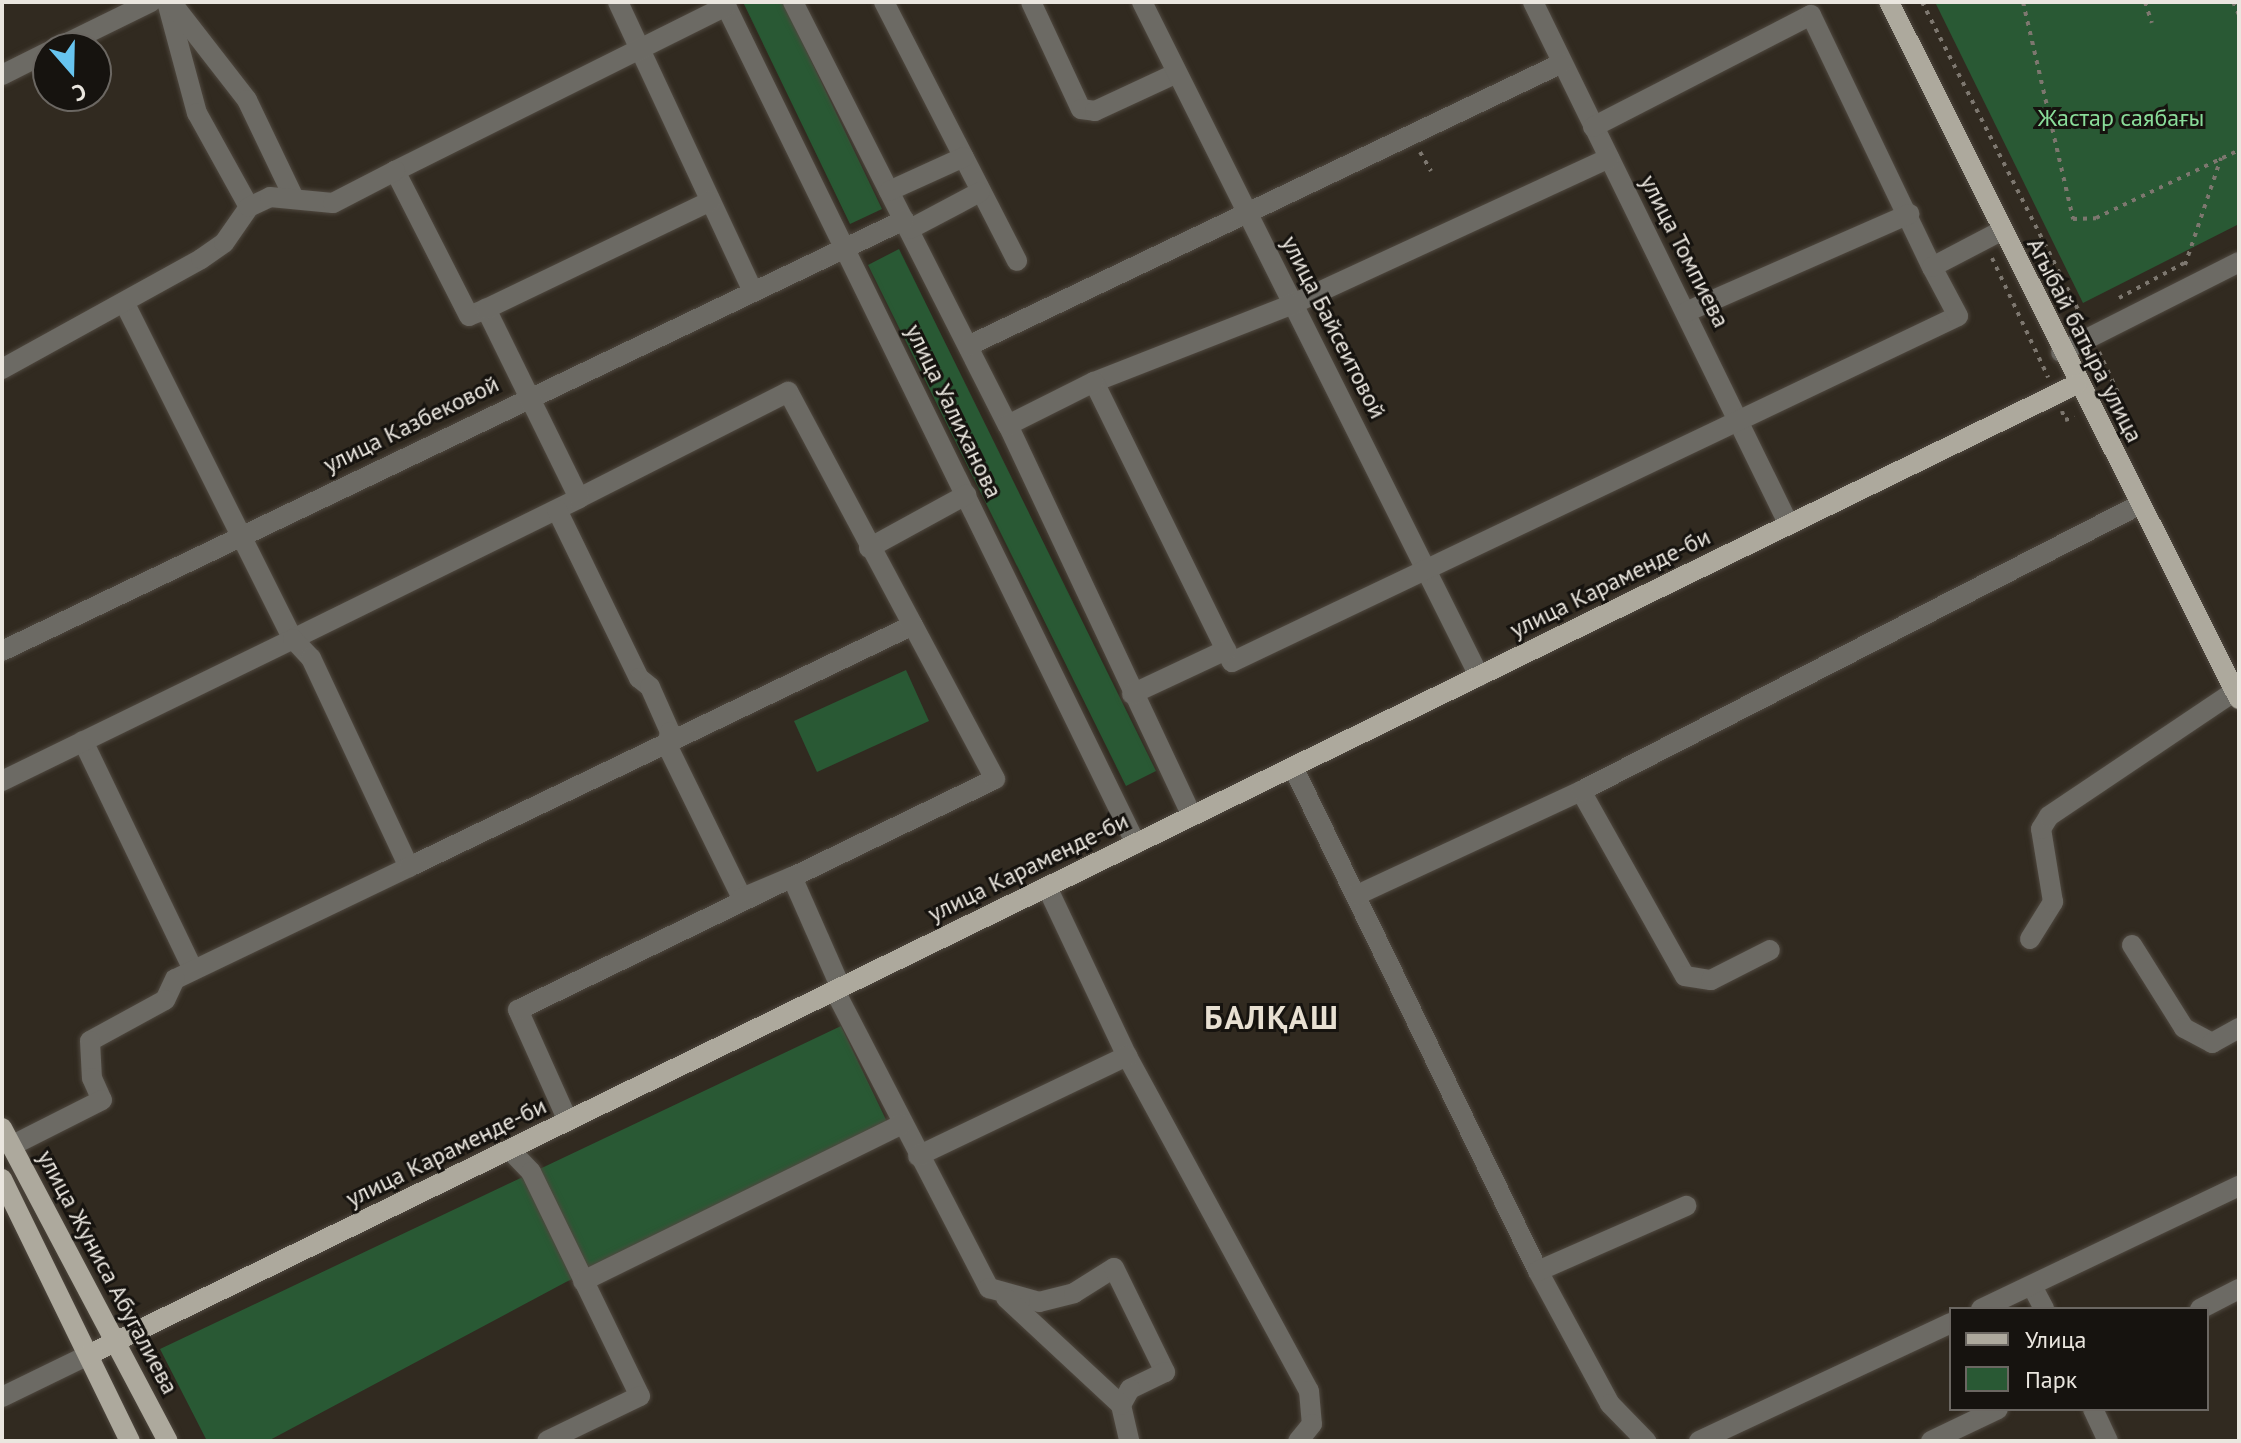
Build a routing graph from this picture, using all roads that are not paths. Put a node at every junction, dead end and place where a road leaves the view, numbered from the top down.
1 (151, 2) edge
2 (169, 2) edge
3 (618, 2) edge
4 (884, 2) edge
5 (1031, 2) edge
6 (1142, 2) edge
7 (1533, 2) edge
8 (1889, 2) edge
9 (796, 3) edge
10 (725, 4) edge
11 (90, 32) edge
12 (640, 49) junction
13 (32, 60) edge
14 (1562, 63) junction
15 (1177, 73) junction
16 (2, 75) edge
17 (1593, 127) junction
18 (964, 157) junction
19 (1609, 158) junction
20 (395, 171) junction
21 (889, 191) junction
22 (980, 192) junction
23 (294, 198) junction
24 (710, 201) junction
25 (249, 207) junction
26 (1247, 213) junction
27 (1909, 214) junction
28 (907, 224) junction
29 (2001, 231) junction
30 (844, 246) junction
31 (1017, 261) dead end
32 (2239, 262) edge
33 (1932, 267) junction
34 (752, 290) junction
35 (1293, 304) junction
36 (126, 306) junction
37 (486, 309) junction
38 (1686, 312) junction
39 (968, 346) junction
40 (2061, 352) junction
41 (2, 369) edge
42 (1094, 382) junction
43 (2077, 384) junction
44 (530, 396) junction
45 (1741, 421) junction
46 (1008, 425) junction
47 (966, 495) junction
48 (579, 498) junction
49 (2139, 505) junction
50 (557, 510) junction
51 (1789, 525) junction
52 (242, 536) junction
53 (869, 548) junction
54 (1424, 566) junction
55 (913, 625) junction
56 (293, 639) junction
57 (1226, 650) junction
58 (2, 651) edge
59 (1479, 676) junction
60 (1132, 694) junction
61 (2237, 695) edge
62 (83, 741) junction
63 (667, 745) junction
64 (1293, 767) junction
65 (2, 781) edge
66 (1581, 791) junction
67 (1192, 816) junction
68 (1136, 844) junction
69 (409, 867) junction
70 (792, 877) junction
71 (1047, 887) junction
72 (1357, 895) junction
73 (2030, 939) dead end
74 (2132, 945) dead end
75 (1770, 950) dead end
76 (193, 970) junction
77 (838, 989) junction
78 (2239, 1028) edge
79 (1127, 1056) junction
80 (568, 1121) junction
81 (902, 1124) junction
82 (7, 1137) edge
83 (510, 1150) junction
84 (918, 1156) junction
85 (2, 1179) edge
86 (2239, 1186) edge
87 (1686, 1206) dead end
88 (1538, 1271) junction
89 (583, 1281) junction
90 (2032, 1286) junction
91 (2239, 1289) edge
92 (1006, 1298) junction
93 (1985, 1307) edge
94 (2043, 1307) edge
95 (2204, 1307) edge
96 (1949, 1324) edge
97 (118, 1340) junction
98 (88, 1355) junction
99 (2, 1397) edge
100 (1121, 1405) junction
101 (1994, 1411) edge
102 (2094, 1411) edge
103 (130, 1441) edge
104 (168, 1441) edge
105 (547, 1441) edge
106 (1129, 1441) edge
107 (1298, 1441) edge
108 (1646, 1441) edge
109 (1699, 1441) edge
110 (1931, 1441) edge
111 (2108, 1441) edge

1 - 11 street
2 - 23 street
2 - 25 street
3 - 12 street
4 - 18 street
5 - 15 street
6 - 15 street, улица Байсеитовой
7 - 14 street, улица Томпиева
8 - 29 main road, Агыбай батыра улица
9 - 21 street, улица Уалиханова
10 - 12 street
10 - 30 street, улица Уалиханова
12 - 20 street
12 - 24 street
13 - 16 street
14 - 17 street, улица Томпиева
14 - 26 street
15 - 26 street, улица Байсеитовой
17 - 19 street, улица Томпиева
17 - 27 street
18 - 21 street
18 - 22 street
19 - 35 street
19 - 38 street, улица Томпиева
20 - 23 street
20 - 37 street
21 - 28 street, улица Уалиханова
22 - 28 street, улица Казбековой
22 - 31 street
23 - 25 street
24 - 34 street
24 - 37 street
25 - 36 street
26 - 35 street, улица Байсеитовой
26 - 39 street
27 - 33 street
27 - 38 street
28 - 30 street, улица Казбековой
28 - 39 street, улица Уалиханова
29 - 33 street
29 - 40 main road, Агыбай батыра улица
30 - 34 street, улица Казбековой
30 - 47 street, улица Уалиханова
32 - 40 street
33 - 45 street
34 - 44 street, улица Казбековой
35 - 42 street
35 - 54 street, улица Байсеитовой
36 - 41 street
36 - 52 street
37 - 44 street
38 - 45 street, улица Томпиева
39 - 46 street, улица Уалиханова
40 - 43 main road, Агыбай батыра улица
42 - 46 street
42 - 57 street
43 - 49 main road, Агыбай батыра улица
43 - 51 main road, улица Караменде-би
44 - 48 street
44 - 52 street, улица Казбековой
45 - 51 street, улица Томпиева
45 - 54 street
46 - 60 street, улица Уалиханова
47 - 53 street
47 - 68 street, улица Уалиханова
48 - 50 street
48 - 53 street
49 - 61 main road, Агыбай батыра улица
49 - 66 street
50 - 56 street
50 - 63 street
51 - 59 main road, улица Караменде-би
52 - 56 street
52 - 58 street, улица Казбековой
53 - 55 street
54 - 57 street
54 - 59 street, улица Байсеитовой
55 - 63 street
55 - 70 street
56 - 62 street
56 - 69 street
57 - 60 street
59 - 64 main road, улица Караменде-би
60 - 67 street, улица Уалиханова
61 - 73 street
62 - 65 street
62 - 76 street
63 - 69 street
63 - 70 street
64 - 67 main road, улица Караменде-би
64 - 72 street
66 - 72 street
66 - 75 street
67 - 68 main road, улица Караменде-би
68 - 71 main road, улица Караменде-би
69 - 76 street
70 - 77 street
70 - 80 street
71 - 77 main road, улица Караменде-би
71 - 79 street
72 - 88 street
74 - 78 street
76 - 82 street
77 - 80 main road, улица Караменде-би
77 - 81 street
79 - 84 street
79 - 107 street
80 - 83 main road, улица Караменде-би
81 - 84 street
81 - 89 street
82 - 97 main road, улица Жуниса Абугалиева
83 - 89 street
83 - 97 main road, улица Караменде-би
84 - 92 street
85 - 98 main road, улица Жуниса Абугалиева
86 - 90 street
87 - 88 street
88 - 108 street
89 - 105 street
90 - 93 street
90 - 94 street
91 - 95 street
92 - 100 street
92 - 100 street
96 - 109 street
97 - 98 main road, улица Караменде-би
97 - 104 main road, улица Жуниса Абугалиева
98 - 99 street, улица Караменде-би
98 - 103 main road, улица Жуниса Абугалиева
100 - 106 street
101 - 110 street
102 - 111 street

